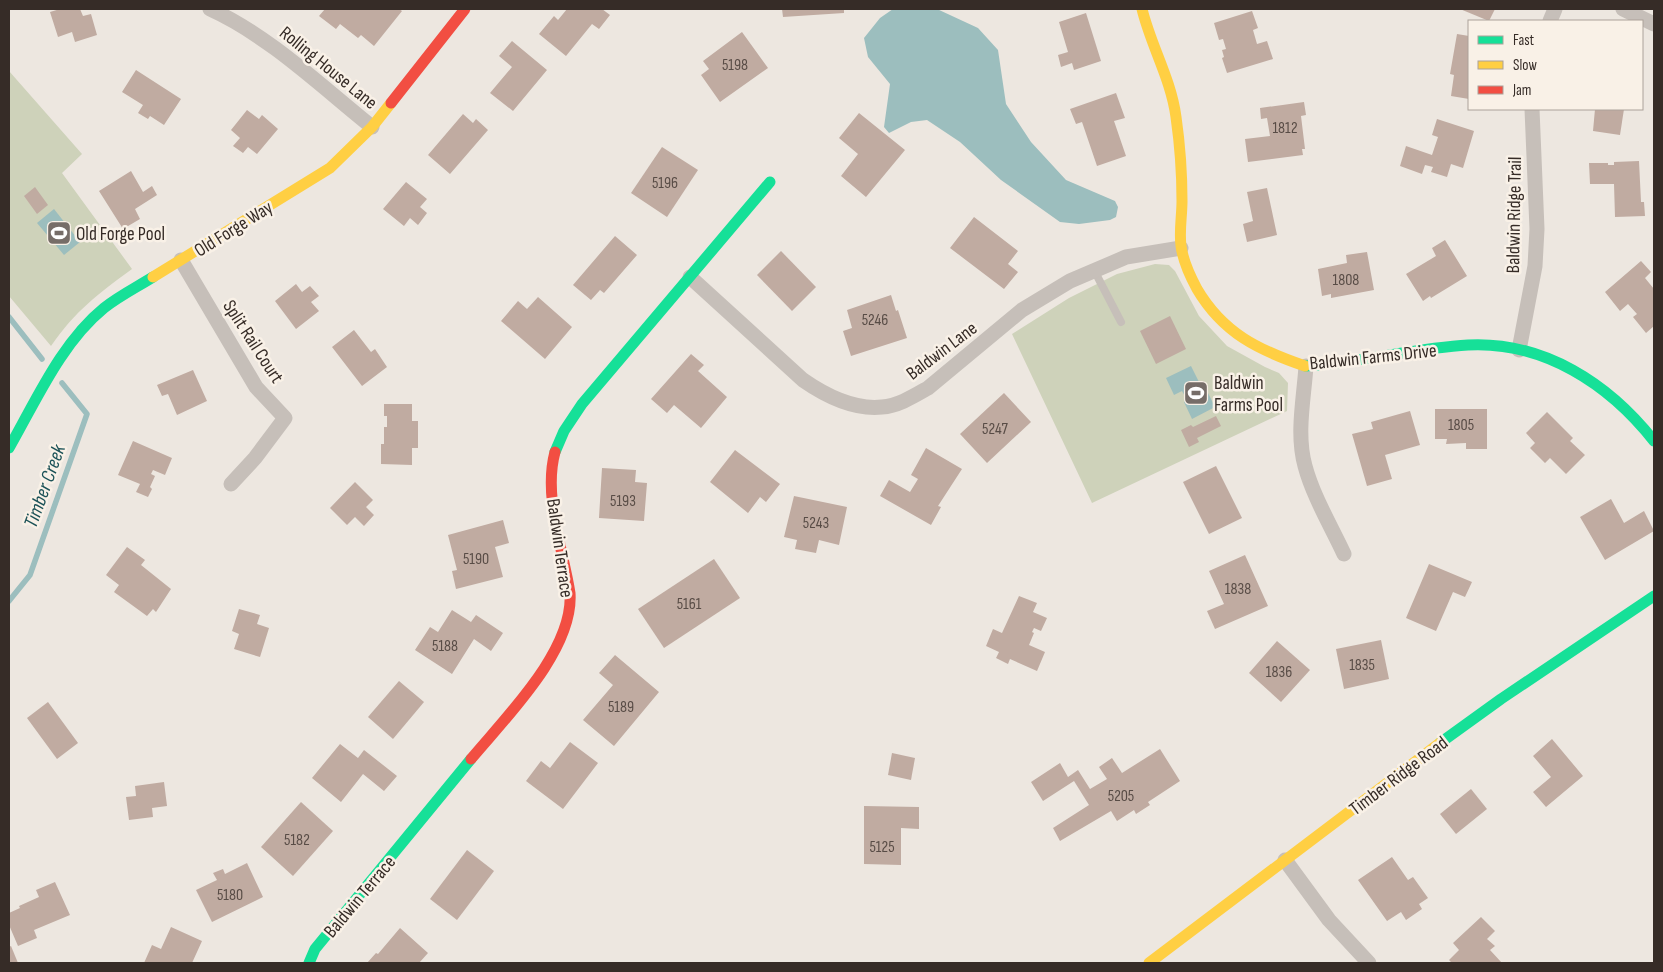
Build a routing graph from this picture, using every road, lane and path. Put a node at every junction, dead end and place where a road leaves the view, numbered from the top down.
1 (210, 9) edge
2 (465, 9) edge
3 (1142, 9) edge
4 (1623, 9) edge
5 (1654, 24) edge
6 (1532, 110) edge
7 (372, 127) junction
8 (770, 182) dead end
9 (1181, 248) junction
10 (181, 260) junction
11 (1094, 270) junction
12 (690, 277) junction
13 (1121, 322) dead end
14 (1519, 350) junction
15 (1306, 366) junction
16 (1654, 441) edge
17 (9, 448) edge
18 (231, 484) dead end
19 (1344, 554) dead end
20 (1654, 596) edge
21 (1285, 860) junction
22 (309, 963) edge
23 (1149, 963) edge
24 (1369, 963) edge

1 - 7 street, Rolling House Lane
2 - 7 street, Old Forge Way
3 - 9 street, Baldwin Farms Drive
4 - 5 street
6 - 14 street, Baldwin Ridge Trail
7 - 10 street, Old Forge Way
8 - 12 street, Baldwin Terrace
9 - 11 street, Baldwin Lane
9 - 15 street, Baldwin Farms Drive
10 - 17 street, Old Forge Way
10 - 18 street, Split Rail Court
11 - 12 street, Baldwin Lane
11 - 13 lane
12 - 22 street, Baldwin Terrace
14 - 15 street, Baldwin Farms Drive
14 - 16 street, Baldwin Farms Drive
15 - 19 street
20 - 21 street, Timber Ridge Road
21 - 23 street, Timber Ridge Road
21 - 24 street

